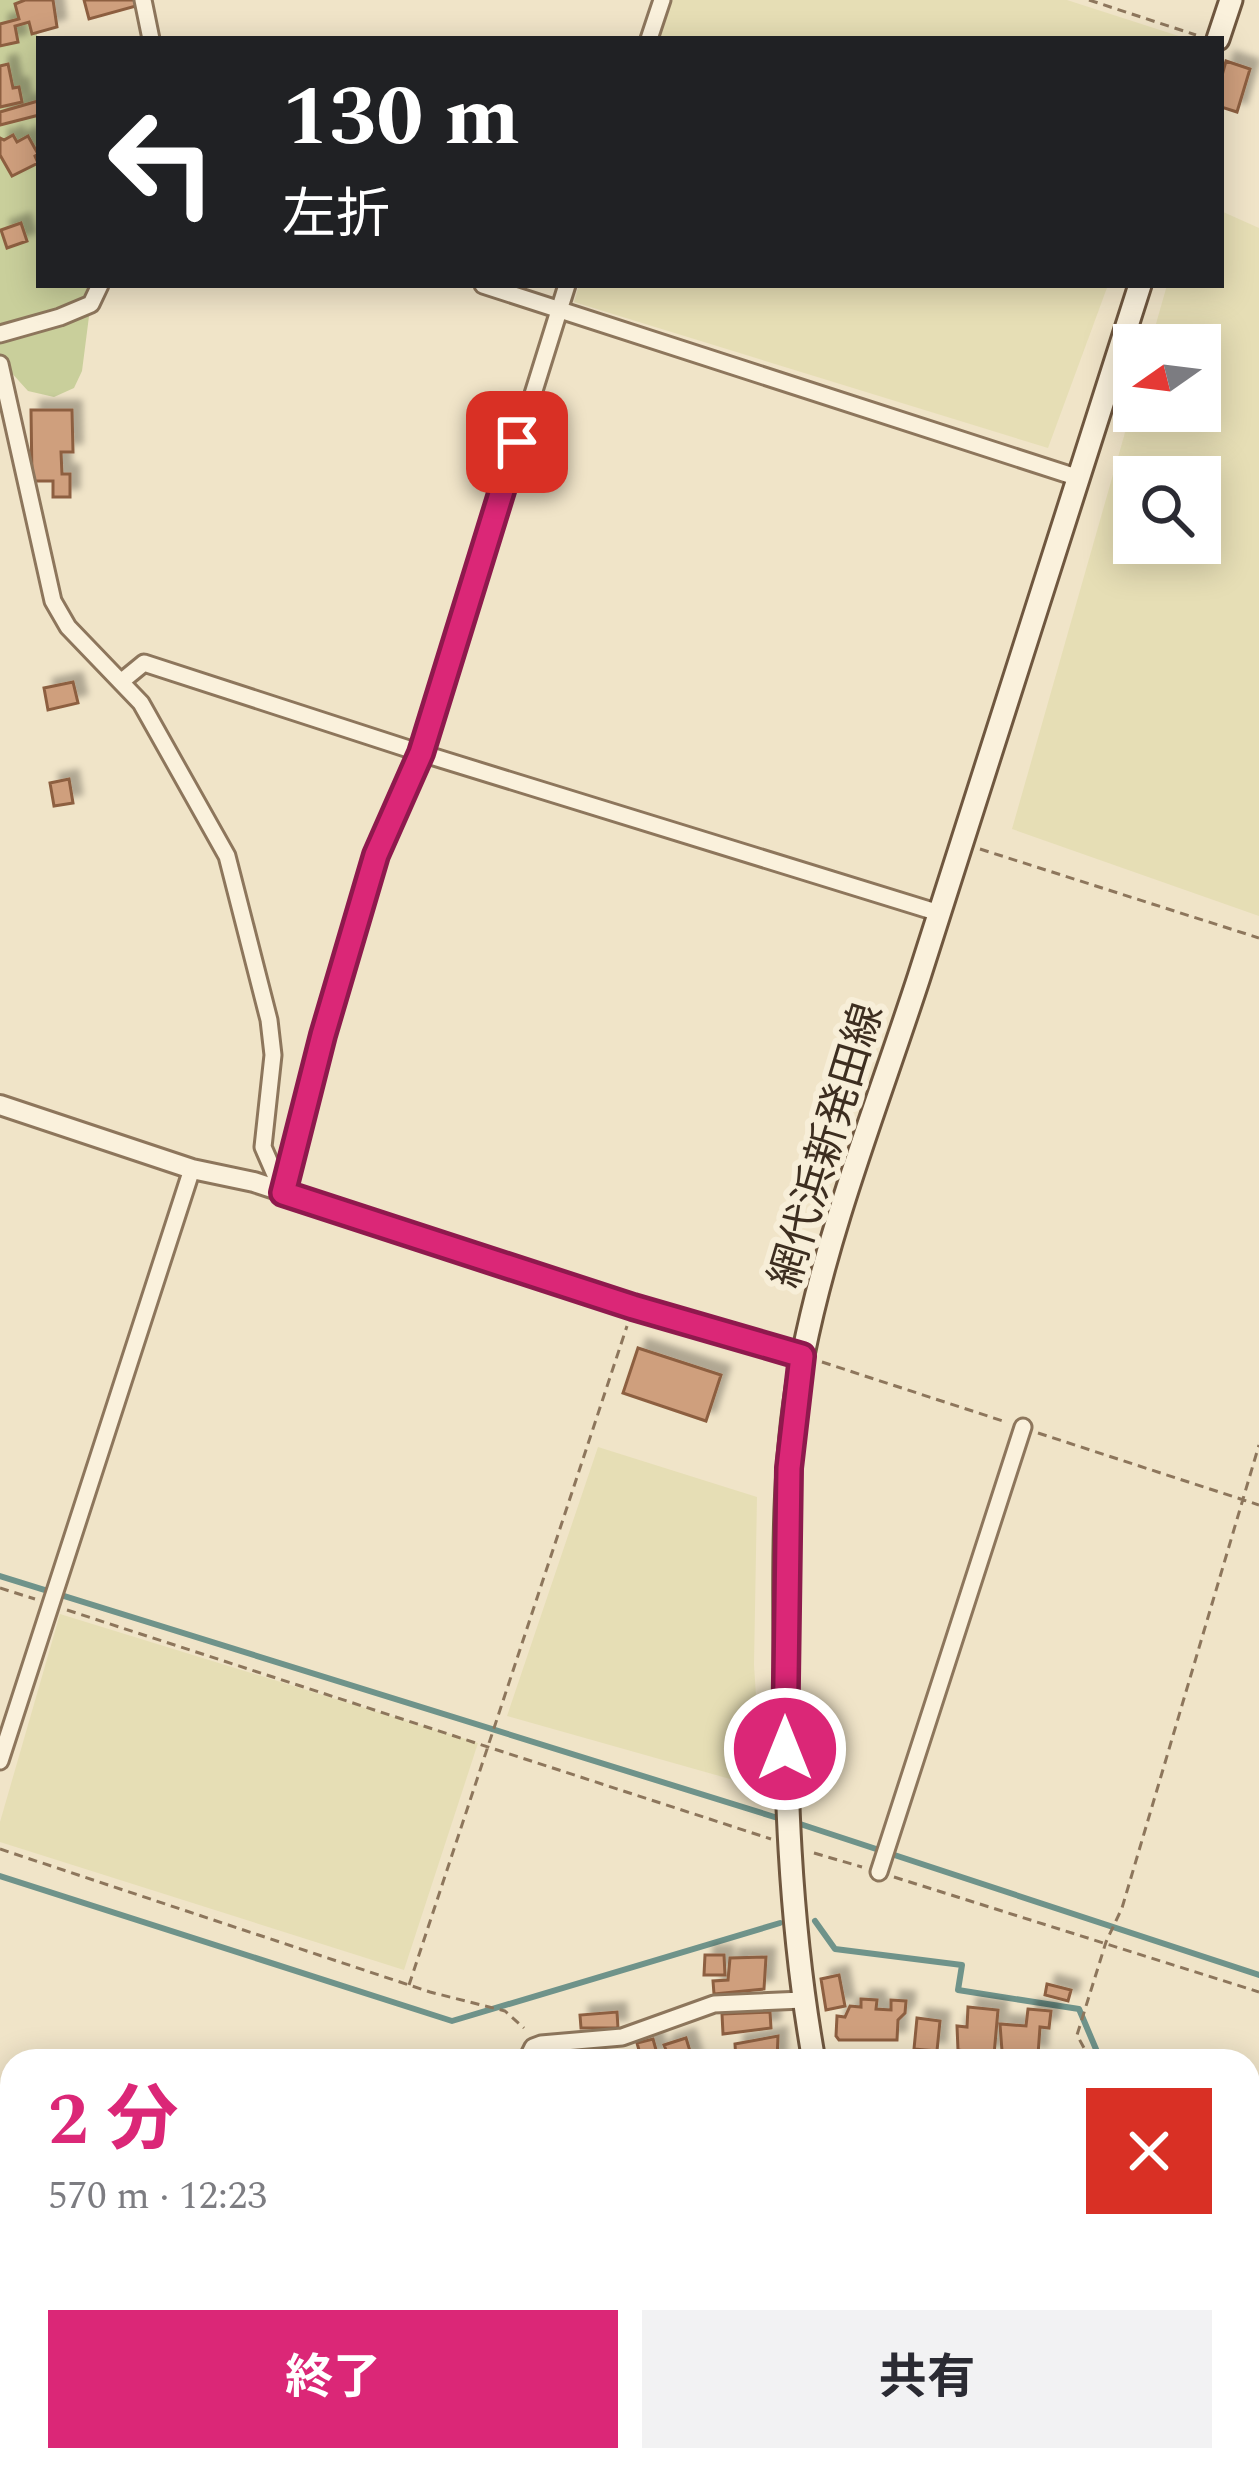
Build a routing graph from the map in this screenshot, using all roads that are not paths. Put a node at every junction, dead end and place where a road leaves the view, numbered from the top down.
1 (143, 0) edge
2 (662, 0) edge
3 (1231, 0) edge
4 (150, 36) edge
5 (650, 36) edge
6 (1219, 36) edge
7 (99, 288) edge
8 (492, 288) edge
9 (566, 288) edge
10 (1139, 288) edge
11 (558, 310) junction
12 (0, 334) edge
13 (0, 364) edge
14 (1079, 478) junction
15 (122, 680) junction
16 (421, 753) junction
17 (939, 913) junction
18 (0, 1105) edge
19 (192, 1169) junction
20 (283, 1193) junction
21 (802, 1356) junction
22 (1023, 1427) dead end
23 (0, 1761) edge
24 (879, 1872) road end
25 (803, 2000) junction
26 (532, 2049) edge
27 (812, 2049) edge

1 - 4 street
2 - 5 street
3 - 6 main road
7 - 12 street
8 - 11 street
9 - 11 street
10 - 14 main road, 網代浜新発田線
11 - 14 street
11 - 16 street
13 - 15 street
14 - 17 main road, 網代浜新発田線
15 - 16 street
15 - 20 street
16 - 17 street
16 - 20 street
17 - 21 main road, 網代浜新発田線
18 - 19 street
19 - 20 street
19 - 23 street
20 - 21 street
21 - 25 main road, 網代浜新発田線
22 - 24 street
25 - 26 street
25 - 27 main road, 網代浜新発田線

